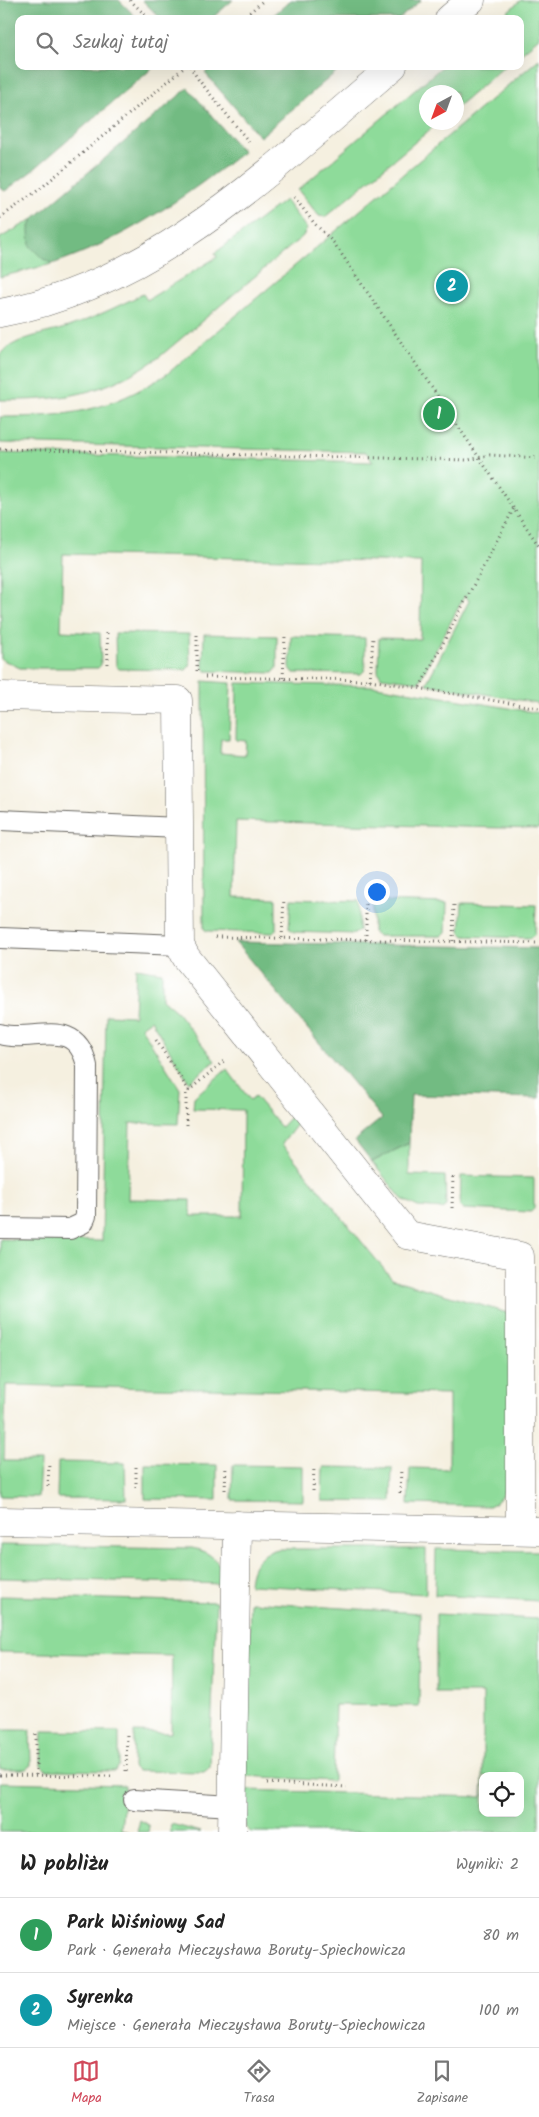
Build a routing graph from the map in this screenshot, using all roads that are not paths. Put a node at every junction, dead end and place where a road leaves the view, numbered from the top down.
1 (471, 0) edge
2 (454, 15) edge
3 (388, 70) edge
4 (0, 313) edge
5 (0, 696) edge
6 (0, 820) edge
7 (179, 828) junction
8 (0, 938) edge
9 (180, 940) junction
10 (0, 1034) edge
11 (0, 1228) edge
12 (0, 1521) edge
13 (237, 1525) junction
14 (529, 1530) edge
15 (134, 1800) road end
16 (232, 1819) edge

1 - 2 street
3 - 4 street
5 - 7 street
6 - 7 lane
7 - 9 street
8 - 9 lane
9 - 14 street
10 - 11 lane
12 - 13 street
13 - 14 street
13 - 16 street
15 - 16 lane

